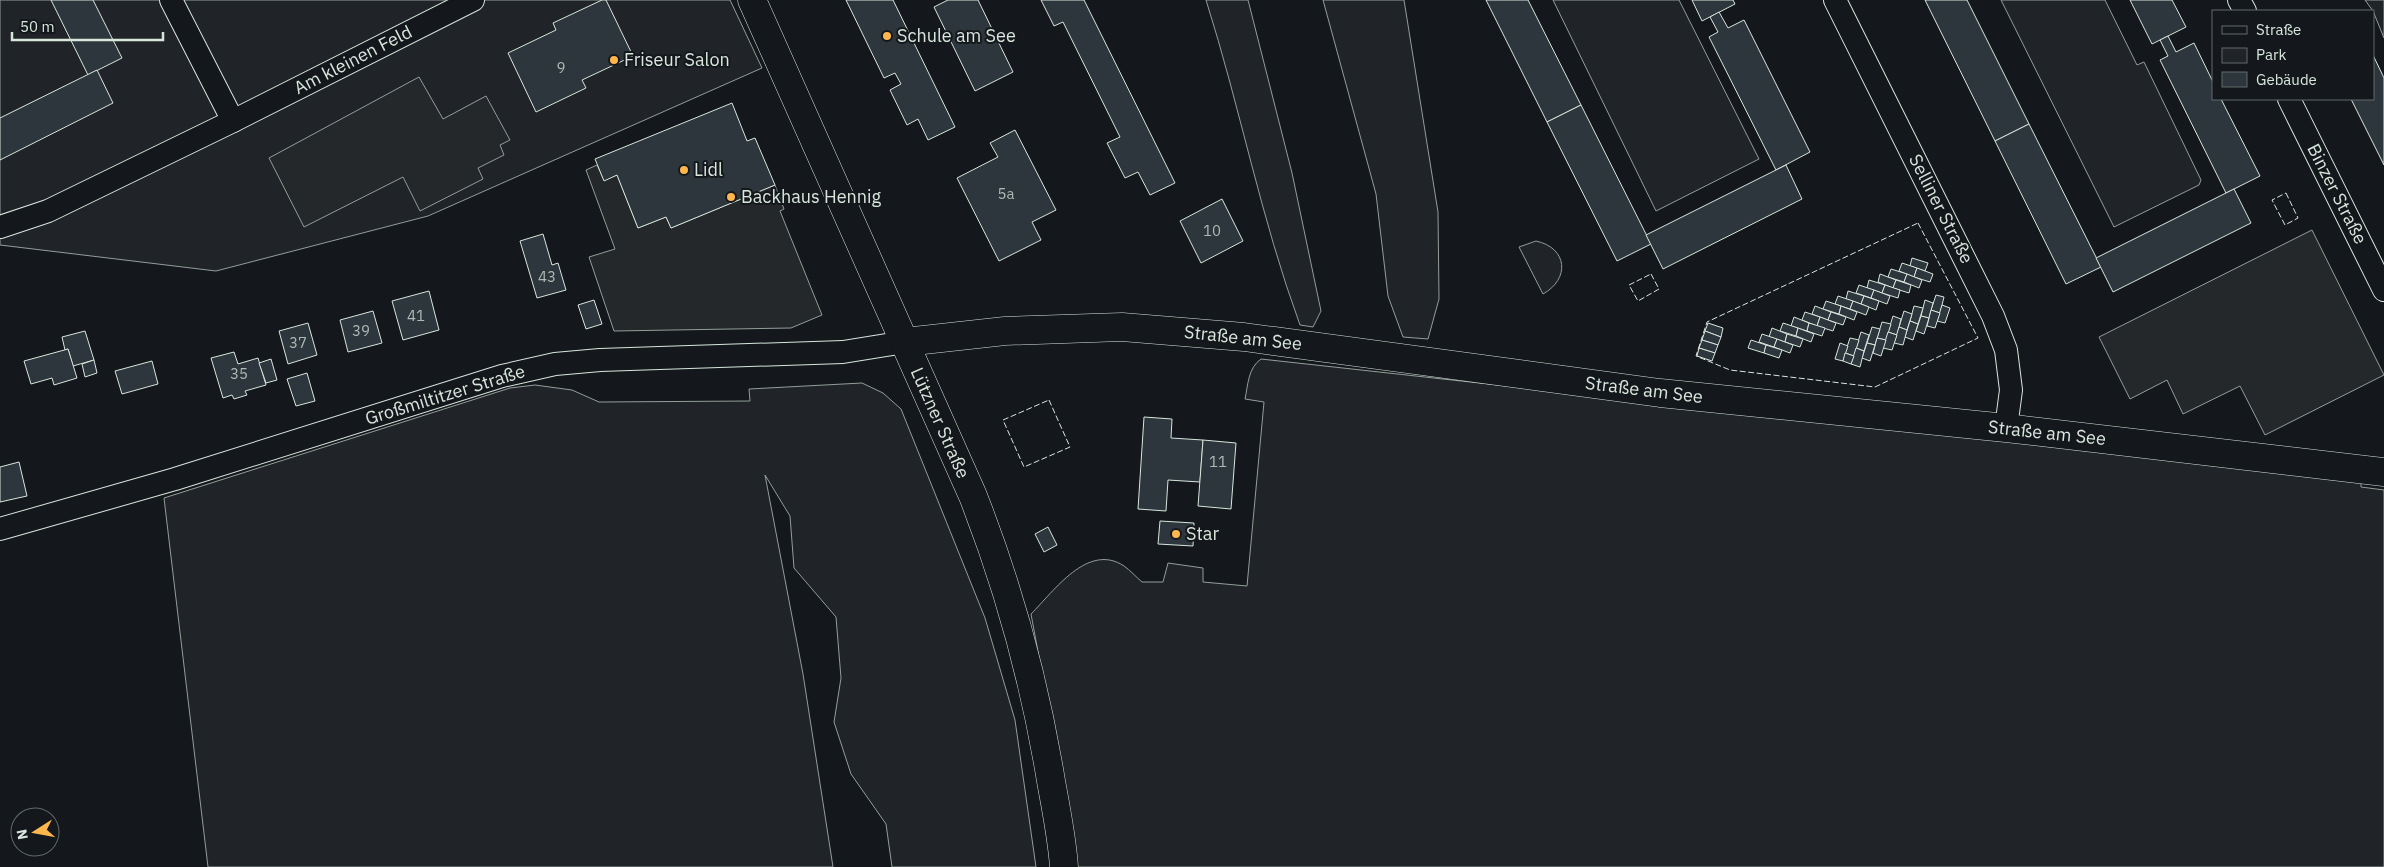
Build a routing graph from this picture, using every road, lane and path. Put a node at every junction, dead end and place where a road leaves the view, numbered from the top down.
1 (171, 0) edge
2 (473, 0) edge
3 (752, 0) edge
4 (1835, 0) edge
5 (2289, 100) edge
6 (233, 121) junction
7 (0, 227) edge
8 (2384, 290) edge
9 (905, 342) junction
10 (2006, 428) junction
11 (2384, 472) edge
12 (0, 529) edge
13 (1064, 867) edge

1 - 6 street
2 - 6 street, Am kleinen Feld
3 - 9 main road, Lützner Straße
4 - 10 street, Selliner Straße
5 - 8 street, Binzer Straße
6 - 7 street, Am kleinen Feld
9 - 10 main road, Straße am See
9 - 12 street, Großmiltitzer Straße
9 - 13 main road, Lützner Straße
10 - 11 main road, Straße am See

